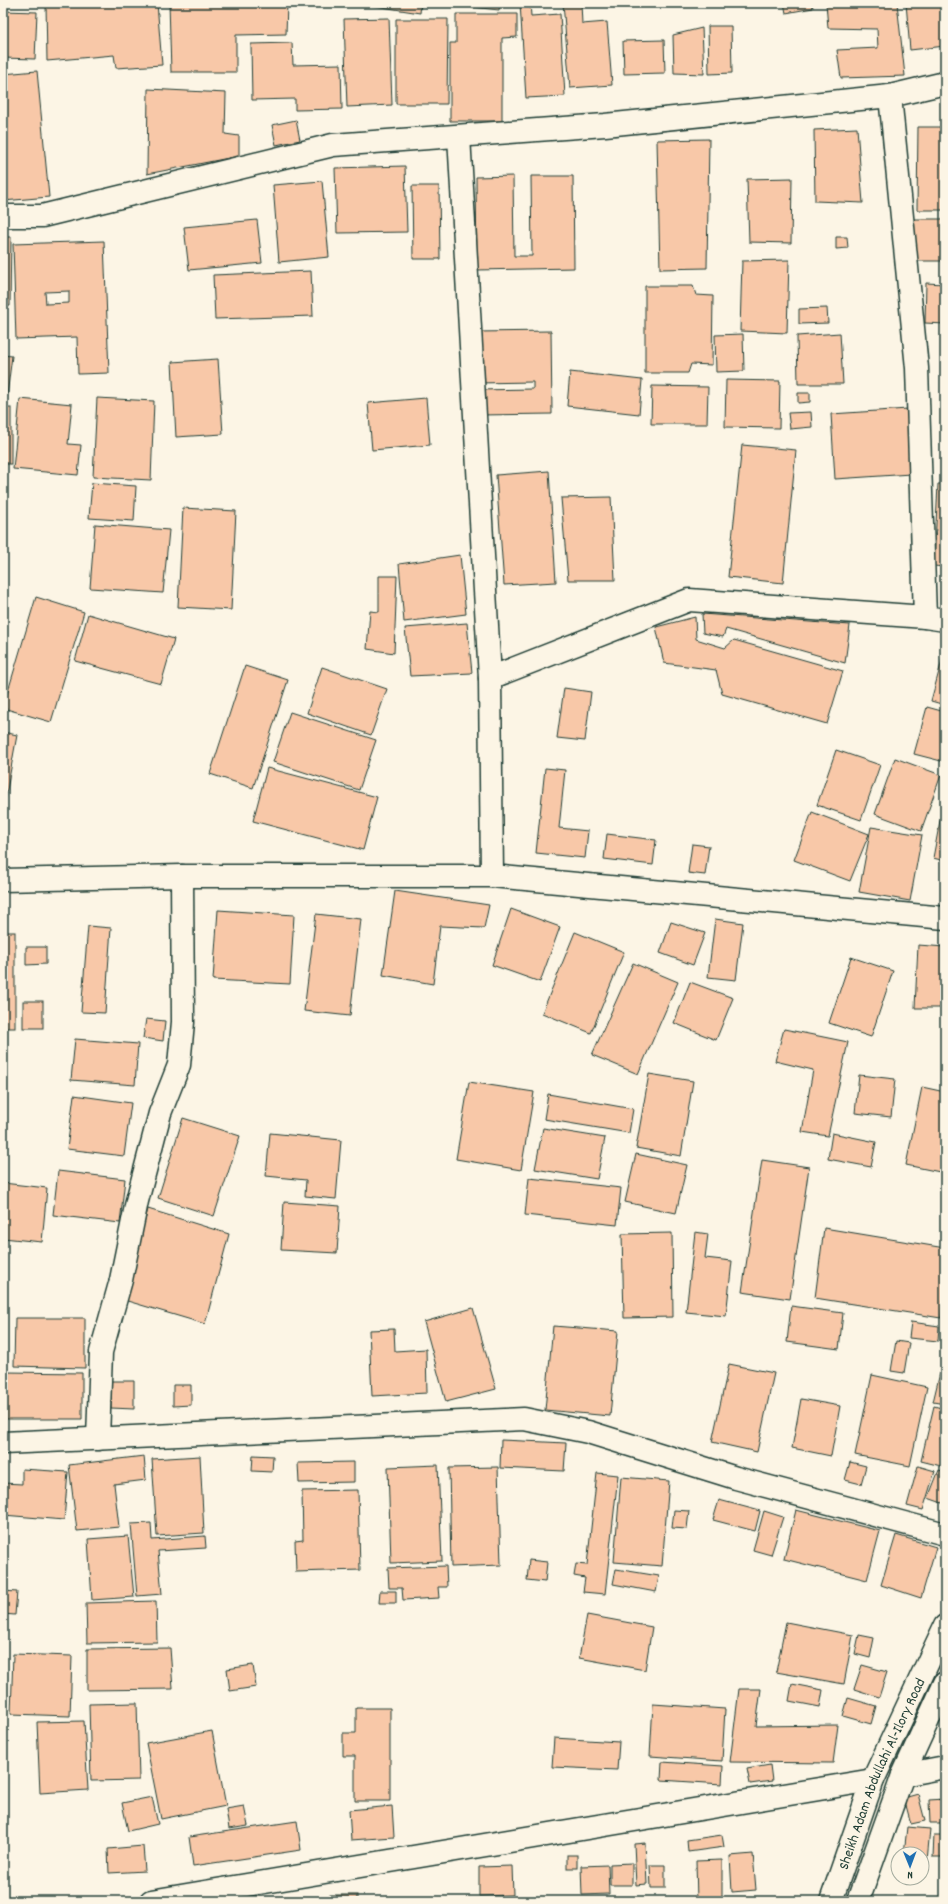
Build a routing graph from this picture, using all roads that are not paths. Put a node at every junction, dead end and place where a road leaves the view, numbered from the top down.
1 (945, 83) edge
2 (890, 96) junction
3 (459, 136) junction
4 (3, 216) edge
5 (935, 618) edge
6 (490, 678) junction
7 (182, 876) junction
8 (492, 876) junction
9 (3, 880) edge
10 (945, 918) edge
11 (98, 1439) junction
12 (3, 1443) edge
13 (945, 1534) edge
14 (945, 1626) edge
15 (945, 1683) edge
16 (945, 1767) edge
17 (902, 1775) junction
18 (873, 1780) junction
19 (151, 1901) edge
20 (831, 1901) edge
21 (858, 1901) edge

1 - 2 street
2 - 3 street
2 - 5 street
3 - 4 street
3 - 6 street
5 - 6 street
6 - 8 street
7 - 8 street
7 - 9 street
7 - 11 street
8 - 10 street
11 - 12 street
11 - 13 street
14 - 18 street, Sheikh Adam Abdullahi Al-Ilory Road
15 - 17 street, Sheikh Adam Abdullahi Al-Ilory Road
16 - 17 street
17 - 21 street, Sheikh Adam Abdullahi Al-Ilory Road
18 - 19 street
18 - 20 street, Sheikh Adam Abdullahi Al-Ilory Road

